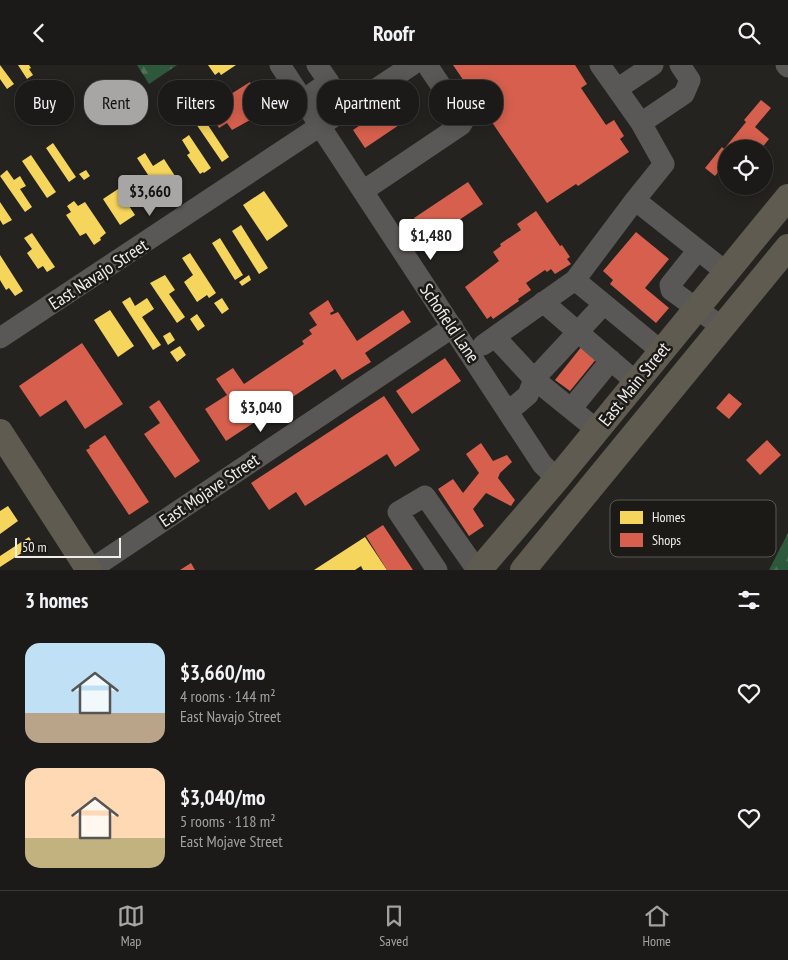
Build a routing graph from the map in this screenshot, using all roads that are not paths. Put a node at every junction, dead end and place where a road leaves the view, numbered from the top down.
1 (280, 65) edge
2 (317, 65) edge
3 (412, 65) edge
4 (427, 65) edge
5 (600, 65) edge
6 (653, 65) edge
7 (680, 65) edge
8 (290, 80) edge
9 (327, 80) edge
10 (390, 80) edge
11 (617, 89) junction
12 (307, 105) edge
13 (641, 123) junction
14 (321, 126) junction
15 (363, 191) junction
16 (788, 197) edge
17 (635, 200) junction
18 (788, 247) edge
19 (698, 250) junction
20 (726, 272) junction
21 (575, 280) junction
22 (543, 302) junction
23 (604, 304) junction
24 (696, 309) junction
25 (453, 327) junction
26 (722, 327) junction
27 (578, 332) junction
28 (495, 337) junction
29 (0, 338) edge
30 (661, 351) junction
31 (471, 354) junction
32 (611, 360) junction
33 (534, 379) junction
34 (636, 382) junction
35 (571, 409) junction
36 (509, 411) junction
37 (597, 430) junction
38 (0, 432) edge
39 (557, 479) junction
40 (581, 499) junction
41 (89, 570) edge
42 (437, 570) edge
43 (478, 570) edge
44 (523, 570) edge

1 - 8 street, Schofield Lane
2 - 9 street
3 - 10 street, East Navajo Street
4 - 15 street
5 - 11 street
6 - 11 street
7 - 13 street
11 - 13 street
12 - 14 street, Schofield Lane
13 - 17 street
14 - 15 street, Schofield Lane
14 - 29 street, East Navajo Street
15 - 25 street, Schofield Lane
16 - 20 main road, East Main Street
17 - 19 street
17 - 21 street
18 - 26 main road, East Main Street
19 - 20 street
19 - 24 street
20 - 24 main road, East Main Street
21 - 22 street
21 - 23 street
22 - 27 street
22 - 28 street
23 - 27 street
23 - 30 street
24 - 26 street
24 - 30 main road, East Main Street
25 - 31 street, Schofield Lane
25 - 41 street, East Mojave Street
26 - 40 main road, East Main Street
27 - 32 street
27 - 33 street
28 - 31 street
28 - 33 street
30 - 34 main road, East Main Street
31 - 36 street, Schofield Lane
32 - 34 street
32 - 35 street
33 - 35 street
33 - 36 street
34 - 37 main road, East Main Street
35 - 37 street
36 - 39 street, Schofield Lane
37 - 39 main road, East Main Street
38 - 41 main road
39 - 40 main road
39 - 43 main road, East Main Street
40 - 44 main road, East Main Street
42 - 43 street

